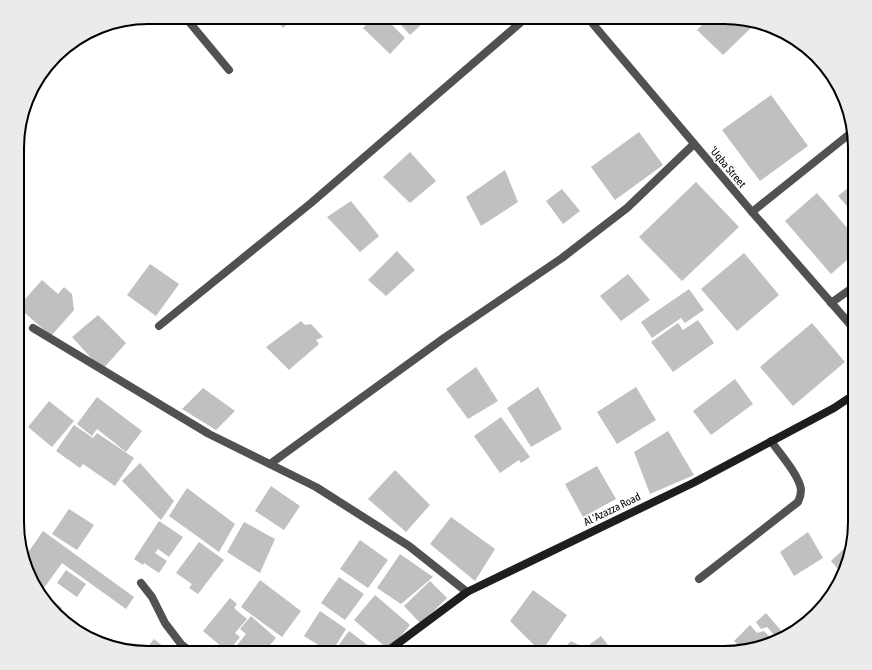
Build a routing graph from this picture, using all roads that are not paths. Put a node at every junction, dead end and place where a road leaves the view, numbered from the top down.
1 (191, 24) edge
2 (519, 24) edge
3 (593, 24) edge
4 (229, 70) dead end
5 (847, 136) edge
6 (694, 144) junction
7 (752, 212) junction
8 (848, 291) edge
9 (831, 303) junction
10 (848, 322) edge
11 (159, 326) dead end
12 (33, 328) dead end
13 (848, 399) edge
14 (771, 441) junction
15 (270, 464) junction
16 (699, 579) dead end
17 (141, 583) dead end
18 (467, 592) junction
19 (183, 646) edge
20 (394, 646) edge

1 - 4 street
2 - 11 street
3 - 6 street, ‘Uqba Street
5 - 7 street
6 - 7 street, ‘Uqba Street
6 - 15 street
7 - 9 street, ‘Uqba Street
8 - 9 street
9 - 10 street, ‘Uqba Street
12 - 15 street
13 - 14 street, Al ‘Azazza Road
14 - 16 street
14 - 18 street, Al ‘Azazza Road
15 - 18 street
17 - 19 street
18 - 20 street, Al ‘Azazza Road

